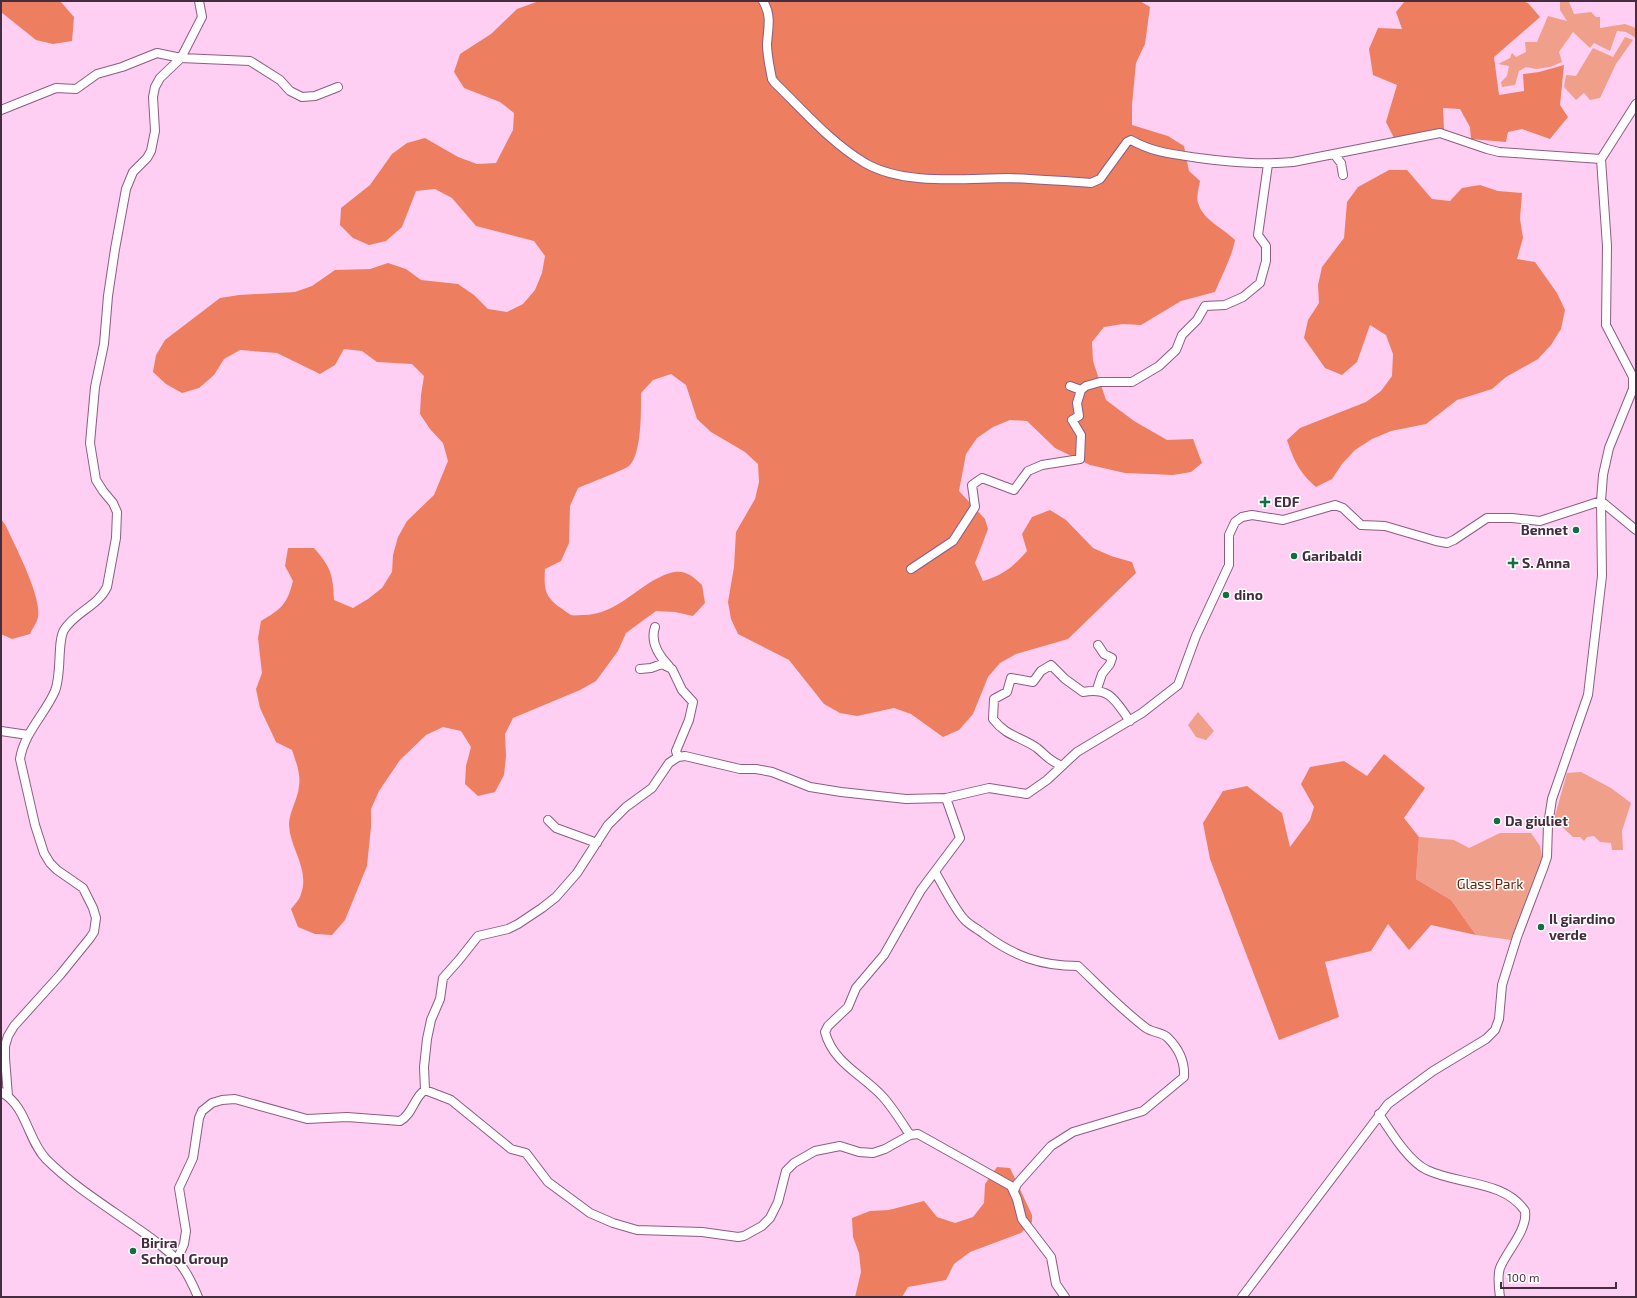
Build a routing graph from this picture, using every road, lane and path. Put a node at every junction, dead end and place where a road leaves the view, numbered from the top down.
1 (199, 1) edge
2 (763, 1) edge
3 (181, 58) junction
4 (338, 87) dead end
5 (1636, 104) edge
6 (1, 110) edge
7 (1334, 154) junction
8 (1600, 159) junction
9 (1268, 164) junction
10 (1343, 175) dead end
11 (1070, 386) dead end
12 (1081, 390) junction
13 (1600, 501) junction
14 (1636, 530) edge
15 (911, 569) dead end
16 (655, 627) dead end
17 (1098, 645) dead end
18 (640, 669) dead end
19 (672, 669) junction
20 (1097, 689) junction
21 (1130, 721) junction
22 (1, 731) edge
23 (28, 735) junction
24 (678, 757) junction
25 (1062, 766) junction
26 (946, 798) junction
27 (548, 820) dead end
28 (597, 843) junction
29 (935, 872) junction
30 (425, 1090) junction
31 (5, 1094) edge
32 (1379, 1114) junction
33 (910, 1135) junction
34 (1014, 1191) junction
35 (177, 1260) junction
36 (198, 1297) edge
37 (1065, 1297) edge
38 (1242, 1297) edge
39 (1500, 1297) edge

1 - 3 street
2 - 9 street
3 - 4 street
3 - 6 street
3 - 23 street
5 - 8 street
7 - 8 street
7 - 9 street
7 - 10 street
8 - 13 street
9 - 12 street
11 - 12 street
12 - 15 street
13 - 14 street
13 - 21 street
13 - 32 street
16 - 19 street
17 - 20 street
18 - 19 street
19 - 24 street
20 - 21 street
20 - 25 street
21 - 25 street
22 - 23 street
23 - 31 street
24 - 26 street
24 - 28 street
25 - 26 street
26 - 29 street
27 - 28 street
28 - 30 street
29 - 33 street
29 - 34 street
30 - 33 street
30 - 35 street
31 - 35 street
32 - 38 street
32 - 39 street
33 - 34 street
34 - 37 street
35 - 36 street

